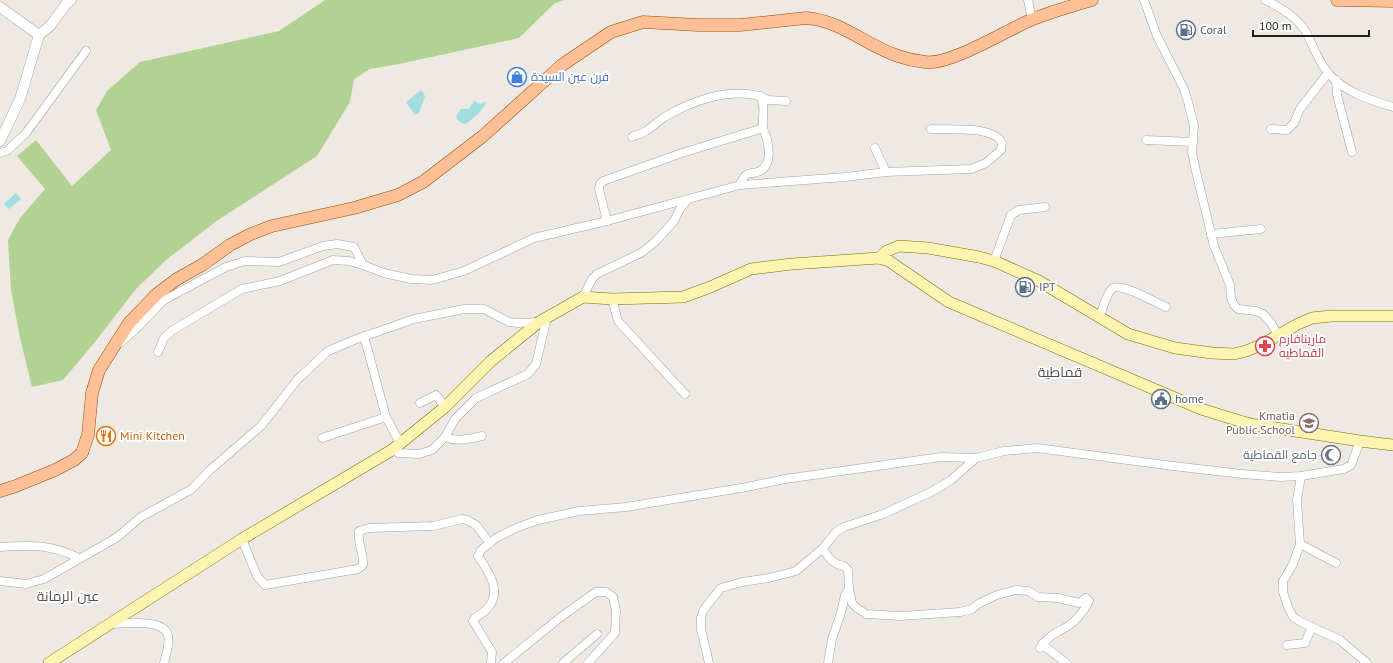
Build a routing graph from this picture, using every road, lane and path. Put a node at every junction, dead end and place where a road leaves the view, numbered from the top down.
1 (1028, 0) edge
2 (1092, 0) edge
3 (1144, 0) edge
4 (1265, 0) edge
5 (1336, 0) edge
6 (67, 1) edge
7 (1393, 1) edge
8 (0, 8) edge
9 (1032, 20) junction
10 (39, 35) junction
11 (86, 51) dead end
12 (1328, 73) junction
13 (1336, 80) junction
14 (760, 96) junction
15 (786, 101) dead end
16 (1393, 108) edge
17 (763, 128) junction
18 (931, 129) dead end
19 (1271, 129) dead end
20 (632, 137) dead end
21 (1146, 140) dead end
22 (0, 141) edge
23 (1193, 142) junction
24 (875, 148) dead end
25 (1352, 152) dead end
26 (0, 153) edge
27 (886, 172) junction
28 (740, 185) junction
29 (687, 200) junction
30 (1045, 207) dead end
31 (607, 221) junction
32 (1261, 230) dead end
33 (1211, 234) junction
34 (879, 258) junction
35 (994, 261) junction
36 (363, 265) junction
37 (583, 297) junction
38 (612, 299) junction
39 (1166, 307) dead end
40 (1393, 316) edge
41 (1100, 317) junction
42 (543, 319) junction
43 (1278, 335) junction
44 (364, 336) junction
45 (110, 351) junction
46 (158, 352) dead end
47 (685, 394) dead end
48 (420, 403) dead end
49 (445, 406) junction
50 (386, 418) junction
51 (482, 436) dead end
52 (445, 437) junction
53 (322, 438) dead end
54 (1360, 441) junction
55 (1393, 445) edge
56 (396, 447) junction
57 (976, 458) junction
58 (1301, 476) junction
59 (0, 491) edge
60 (242, 539) junction
61 (490, 543) junction
62 (1300, 544) junction
63 (0, 547) edge
64 (823, 548) junction
65 (79, 558) junction
66 (1336, 563) dead end
67 (0, 581) edge
68 (849, 589) junction
69 (109, 624) junction
70 (1312, 627) junction
71 (597, 634) dead end
72 (1287, 645) dead end
73 (492, 652) junction
74 (49, 663) edge
75 (164, 663) edge
76 (491, 663) edge
77 (502, 663) edge
78 (563, 663) edge
79 (588, 663) edge
80 (709, 663) edge
81 (828, 663) edge
82 (1066, 663) edge
83 (1367, 663) edge

1 - 9 street
2 - 9 main road
3 - 23 street
4 - 12 street
5 - 7 main road
6 - 10 street
8 - 10 street
9 - 45 main road
10 - 22 street
11 - 26 street
12 - 13 street
12 - 19 street
13 - 16 street
13 - 25 street
14 - 15 street
14 - 17 street
14 - 20 street
17 - 28 street
17 - 31 street
18 - 27 street
21 - 23 street
23 - 33 street
24 - 27 street
27 - 28 street
28 - 29 street
29 - 31 street
29 - 37 street
30 - 35 street
31 - 36 street
32 - 33 street
33 - 43 street
34 - 35 main road
34 - 38 main road
34 - 54 main road
35 - 41 main road
36 - 45 street
36 - 46 street
37 - 38 main road
37 - 42 main road
38 - 47 street
39 - 41 street
40 - 43 main road
41 - 43 main road
42 - 44 street
42 - 49 main road
42 - 52 street
44 - 50 street
44 - 65 street
45 - 59 main road
48 - 49 street
49 - 56 main road
50 - 53 street
50 - 56 street
51 - 52 street
52 - 56 street
54 - 55 main road
54 - 58 street
56 - 60 main road
57 - 58 street
57 - 61 street
57 - 64 street
58 - 62 street
60 - 61 street
60 - 69 main road
61 - 73 street
62 - 66 street
62 - 70 street
63 - 65 street
64 - 68 street
64 - 80 street
65 - 67 street
68 - 81 street
68 - 82 street
69 - 74 main road
69 - 75 street
70 - 72 street
70 - 83 street
71 - 78 street
73 - 76 street
73 - 77 street
77 - 79 street

